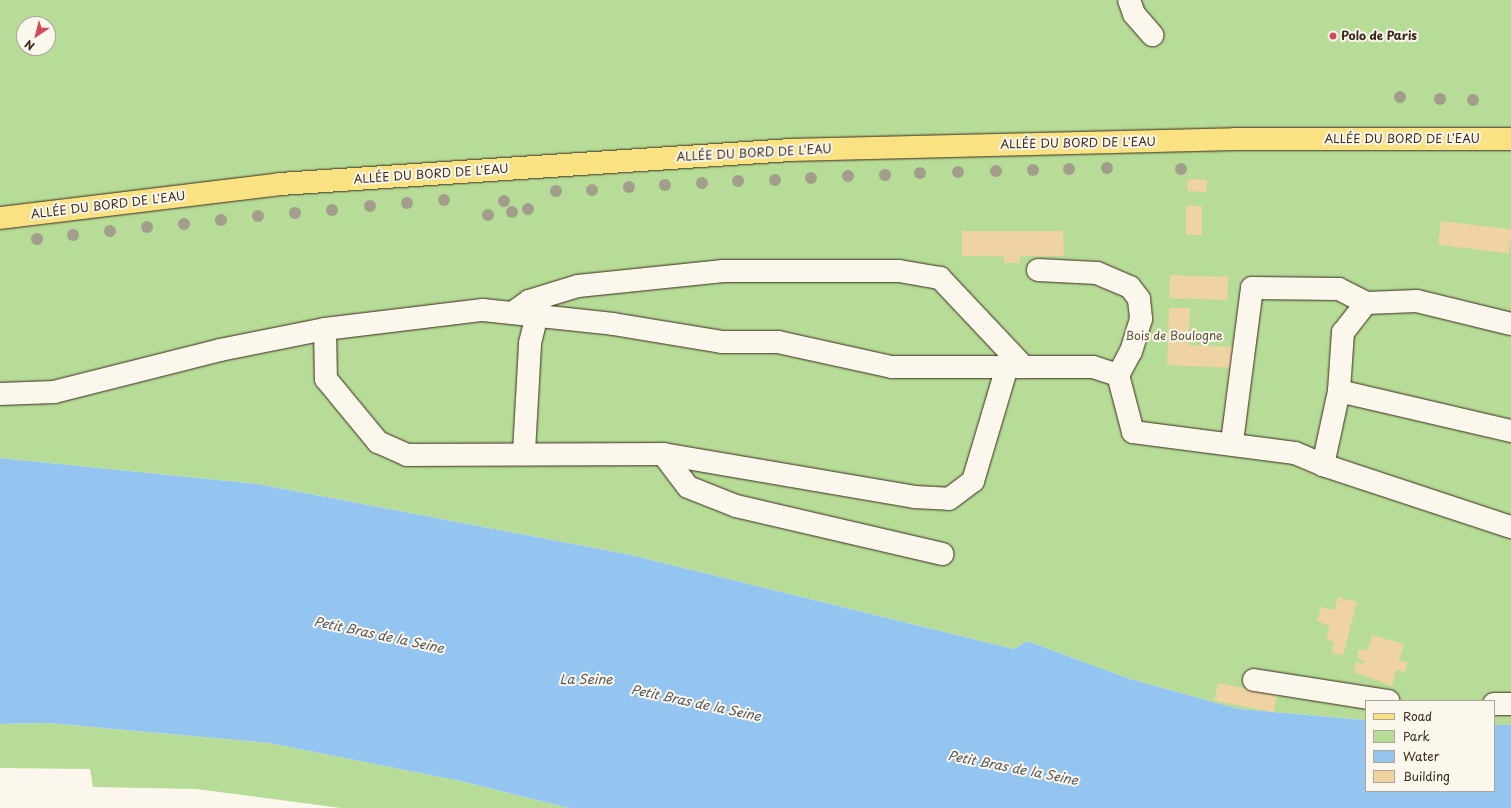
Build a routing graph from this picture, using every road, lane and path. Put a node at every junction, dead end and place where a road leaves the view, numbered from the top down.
1 (1129, 0) edge
2 (1152, 36) dead end
3 (1511, 139) edge
4 (0, 218) edge
5 (1038, 270) dead end
6 (1366, 303) junction
7 (514, 312) junction
8 (537, 314) junction
9 (1511, 324) edge
10 (325, 329) junction
11 (1016, 367) junction
12 (1118, 375) junction
13 (1339, 391) junction
14 (0, 394) edge
15 (1511, 431) edge
16 (1232, 442) junction
17 (524, 452) junction
18 (663, 454) junction
19 (1323, 465) junction
20 (1511, 527) edge
21 (942, 554) dead end
22 (1254, 680) dead end
23 (1382, 700) edge
24 (1495, 704) edge
25 (1511, 704) edge

1 - 2 street
3 - 4 main road, ALLÉE DU BORD DE L'EAU
5 - 12 street
6 - 9 street
6 - 13 street
6 - 16 street
7 - 8 street
7 - 10 street
7 - 11 street
8 - 11 street
8 - 17 street
10 - 14 street
10 - 17 street
11 - 12 street
11 - 18 street
12 - 16 street
13 - 15 street
13 - 19 street
16 - 19 street
17 - 18 street
18 - 21 street
19 - 20 street
22 - 23 street
24 - 25 street

